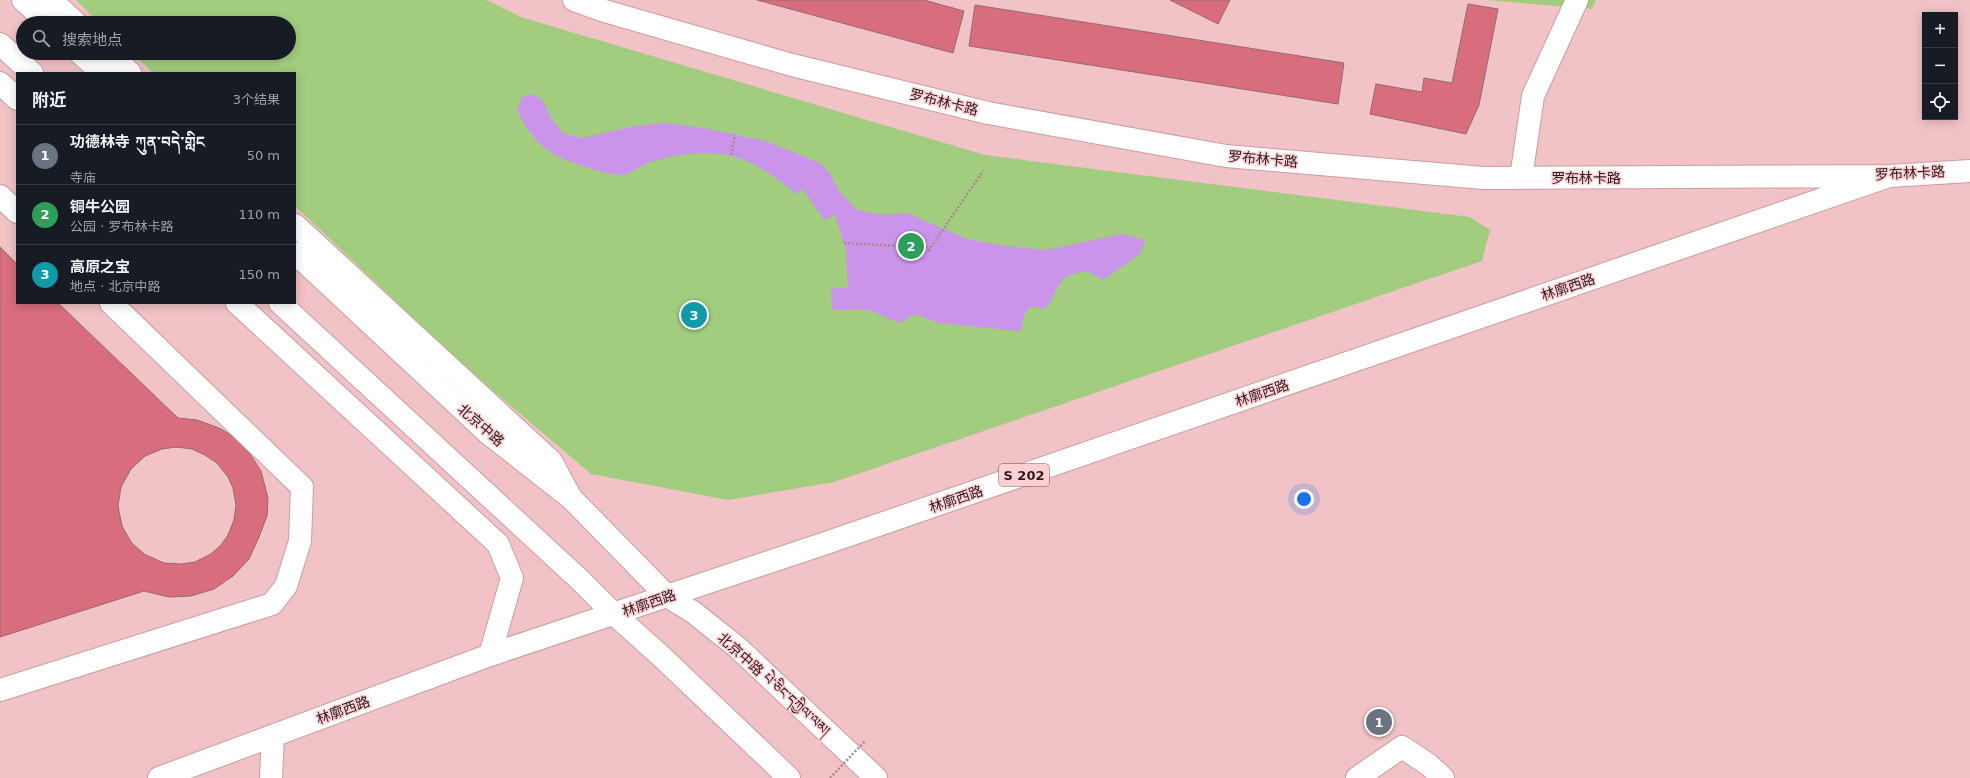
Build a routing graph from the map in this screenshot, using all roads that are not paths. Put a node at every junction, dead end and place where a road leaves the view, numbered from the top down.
1 (23, 0) edge
2 (51, 0) edge
3 (574, 0) edge
4 (1578, 0) edge
5 (40, 16) edge
6 (68, 16) edge
7 (0, 44) edge
8 (16, 58) edge
9 (18, 60) edge
10 (88, 60) edge
11 (116, 60) edge
12 (31, 72) edge
13 (101, 72) edge
14 (129, 72) edge
15 (0, 83) edge
16 (16, 98) edge
17 (1970, 171) edge
18 (1889, 176) junction
19 (1521, 178) junction
20 (0, 196) edge
21 (16, 211) edge
22 (296, 226) edge
23 (296, 254) edge
24 (112, 304) edge
25 (238, 304) edge
26 (281, 304) edge
27 (571, 498) junction
28 (667, 596) junction
29 (614, 614) junction
30 (490, 655) junction
31 (0, 690) edge
32 (273, 736) junction
33 (160, 778) edge
34 (271, 778) edge
35 (789, 778) edge
36 (876, 778) edge
37 (1357, 778) edge
38 (1443, 778) edge

1 - 5 main road
2 - 6 main road
3 - 19 main road, 罗布林卡路
4 - 19 main road
7 - 8 main road
9 - 12 main road
10 - 13 main road
11 - 14 main road
15 - 16 main road
17 - 18 main road, 罗布林卡路
18 - 19 main road, 罗布林卡路
18 - 28 main road, 林廓西路 / S 202
20 - 21 main road
22 - 27 main road
23 - 27 main road, 北京中路
24 - 31 main road
25 - 30 main road
26 - 29 main road
27 - 28 main road, 北京中路
28 - 29 main road, 林廓西路 / S 202
28 - 36 main road, 北京中路 པེ་ཅིང་དཀྱིལ་ལམ།
29 - 30 main road, 林廓西路 / S 202
29 - 35 main road
30 - 32 main road, 林廓西路 / S 202
32 - 33 main road, 林廓西路 / S 202
32 - 34 main road
37 - 38 main road

